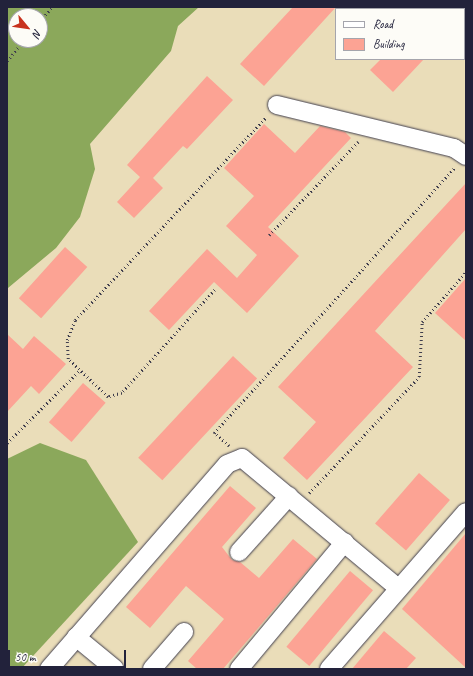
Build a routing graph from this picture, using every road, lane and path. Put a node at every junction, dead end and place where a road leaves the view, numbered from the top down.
1 (18, 48) edge
2 (7, 61) edge
3 (277, 105) joint
4 (373, 127) junction
5 (466, 156) edge
6 (269, 235) dead end
7 (466, 272) edge
8 (215, 290) dead end
9 (80, 370) junction
10 (7, 443) edge
11 (242, 458) junction
12 (294, 500) junction
13 (466, 512) edge
14 (345, 542) junction
15 (239, 552) dead end
16 (398, 588) junction
17 (184, 632) dead end
18 (76, 637) junction
19 (49, 669) edge
20 (115, 669) edge
21 (152, 669) edge
22 (239, 669) edge
23 (328, 669) edge

1 - 2 path
3 - 4 lane
3 - 9 path
4 - 5 lane
4 - 6 path
5 - 11 path
7 - 12 path
8 - 9 path
9 - 10 path
11 - 12 lane
11 - 18 lane
12 - 14 lane
12 - 15 lane
13 - 16 lane
14 - 16 lane
14 - 22 lane
16 - 23 lane
17 - 21 lane
18 - 19 lane
18 - 20 lane

